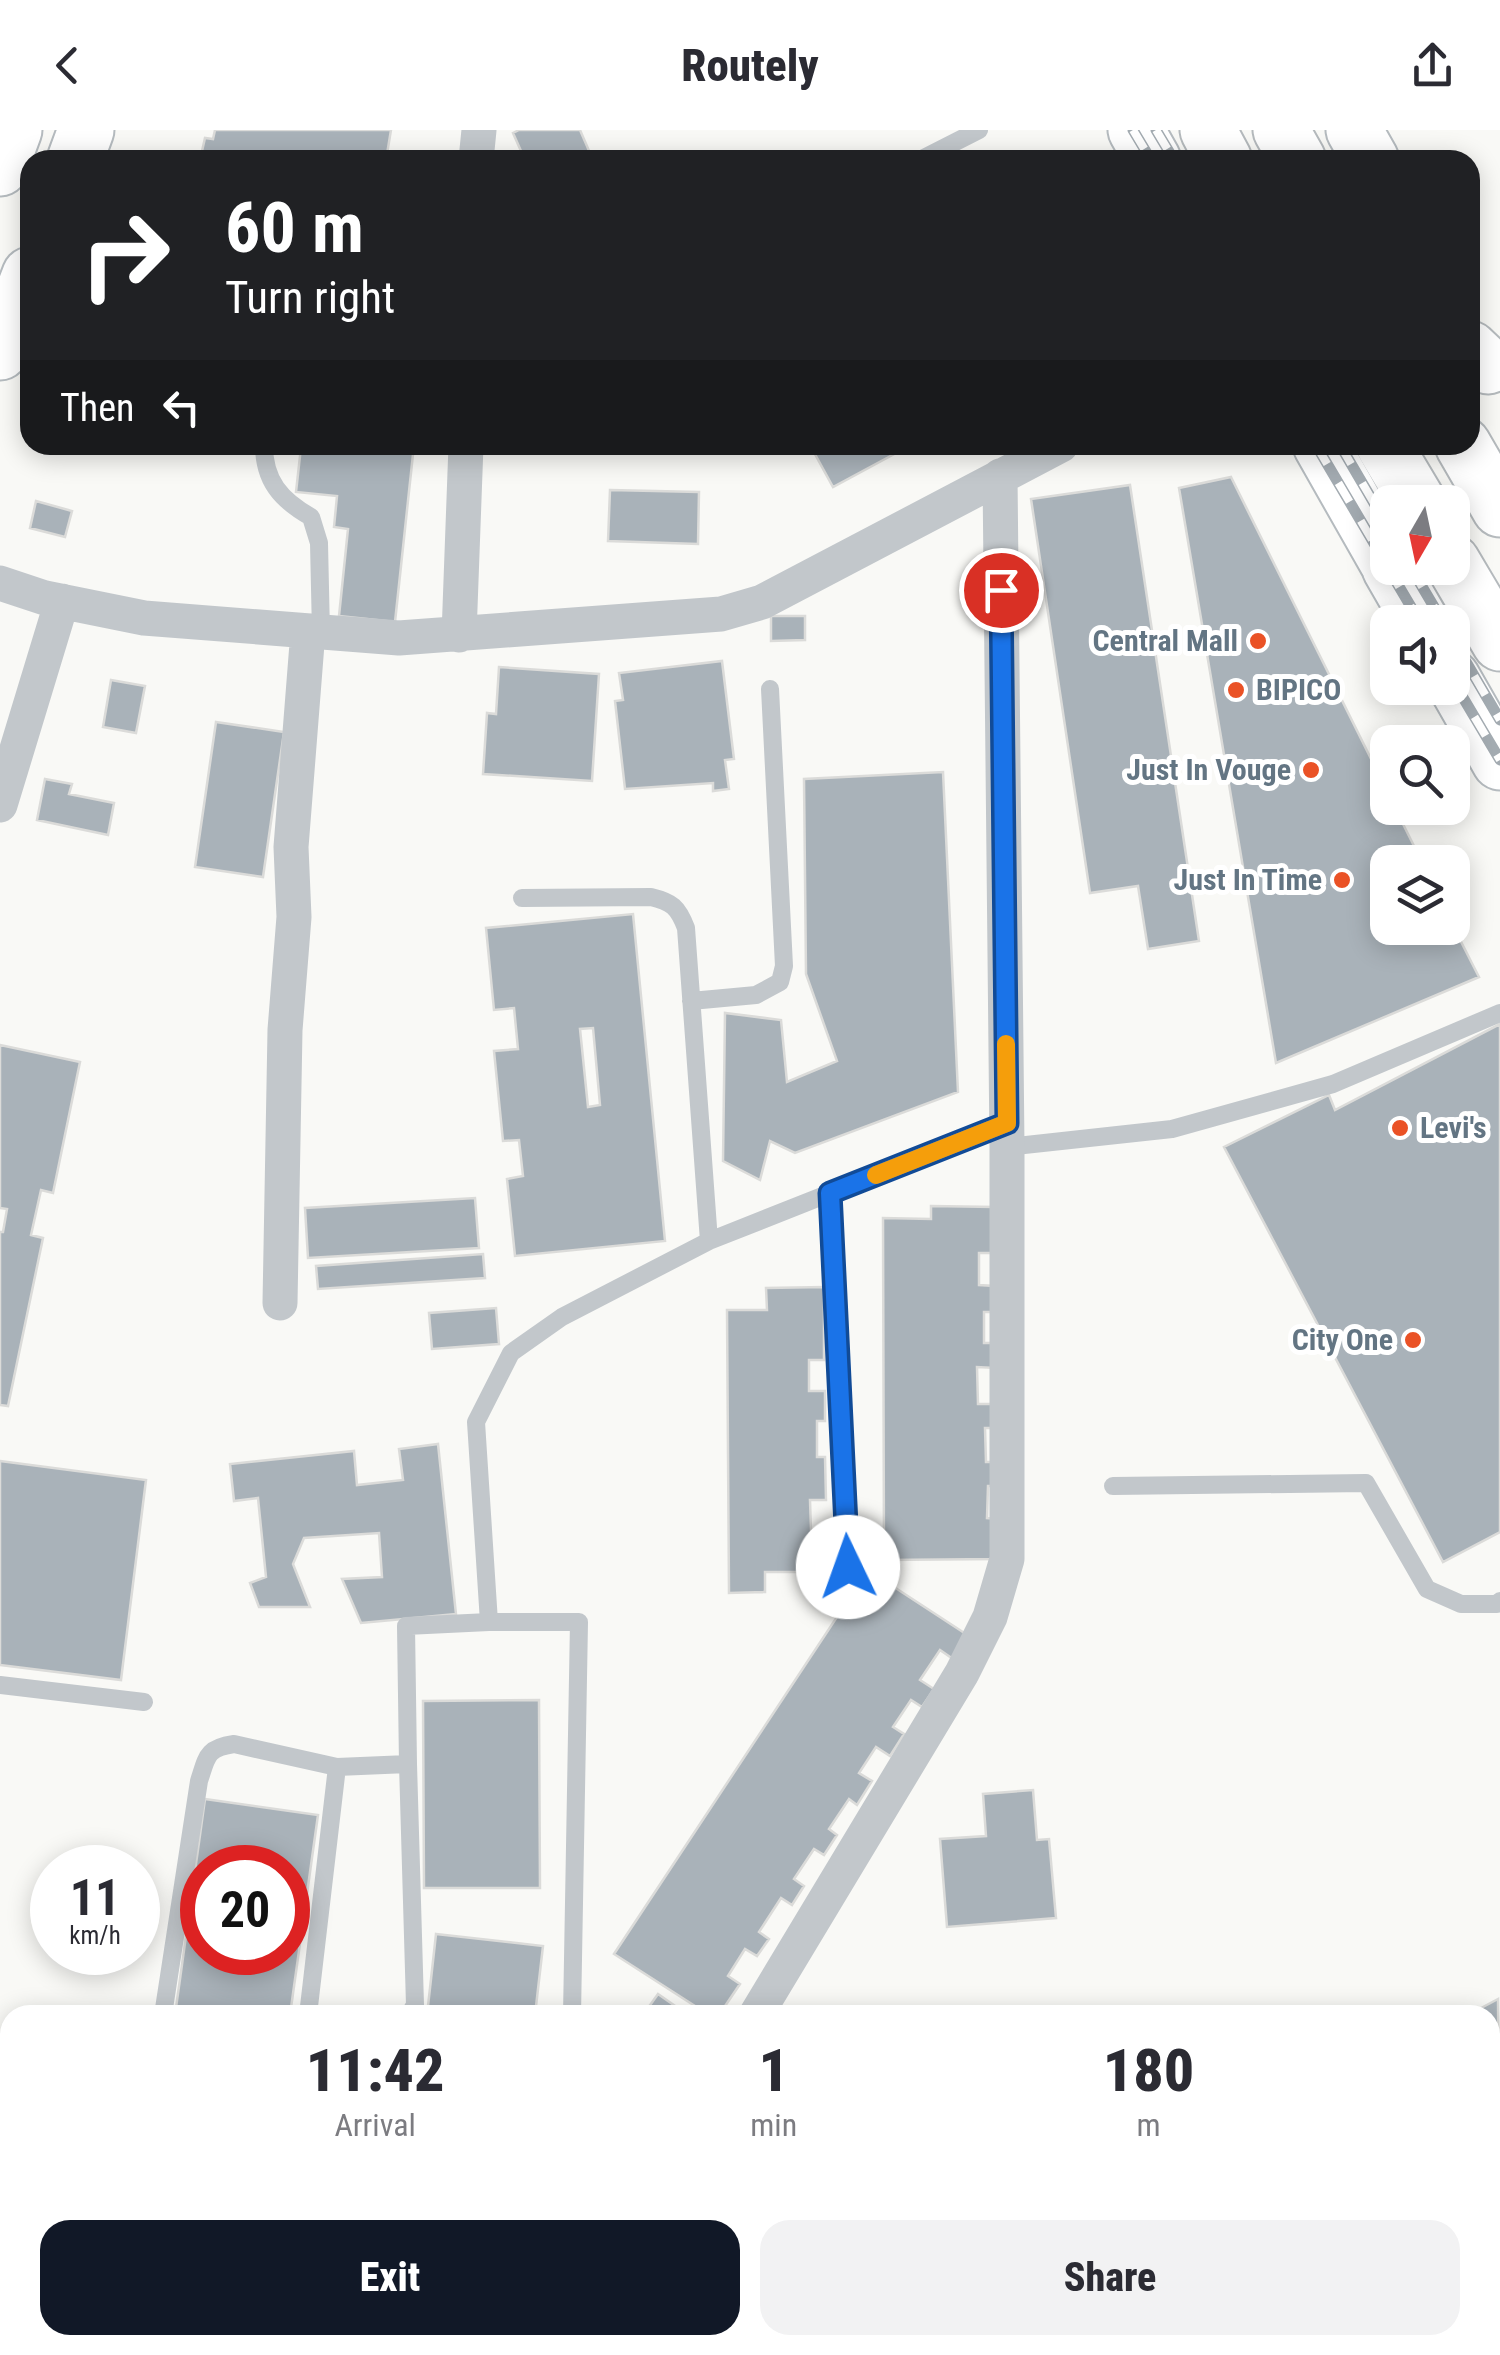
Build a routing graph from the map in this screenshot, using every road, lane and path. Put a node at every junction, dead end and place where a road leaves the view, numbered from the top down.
1 (14, 130) edge
2 (980, 130) edge
3 (940, 150) edge
4 (0, 168) edge
5 (20, 301) edge
6 (0, 352) edge
7 (264, 455) edge
8 (466, 455) edge
9 (1041, 455) edge
10 (1326, 455) edge
11 (1390, 455) edge
12 (1468, 455) edge
13 (1000, 476) junction
14 (1408, 485) edge
15 (1500, 509) edge
16 (1370, 532) edge
17 (0, 583) edge
18 (1466, 585) edge
19 (62, 601) junction
20 (314, 632) junction
21 (459, 635) junction
22 (1500, 643) edge
23 (770, 688) dead end
24 (1467, 705) edge
25 (1500, 762) edge
26 (0, 805) edge
27 (522, 898) dead end
28 (691, 1001) junction
29 (1500, 1013) edge
30 (1007, 1135) junction
31 (830, 1193) junction
32 (709, 1241) junction
33 (280, 1303) dead end
34 (1113, 1486) dead end
35 (848, 1567) dead end
36 (1500, 1600) edge
37 (489, 1622) junction
38 (0, 1684) edge
39 (144, 1702) dead end
40 (408, 1764) junction
41 (337, 1767) junction
42 (165, 2005) edge
43 (309, 2005) edge
44 (415, 2005) edge
45 (572, 2005) edge
46 (762, 2005) edge

1 - 4 main road
2 - 3 lane
5 - 6 main road
7 - 20 lane
8 - 21 street
9 - 13 street
10 - 16 main road
11 - 14 main road
12 - 15 main road
13 - 21 street
13 - 30 street
17 - 19 street
18 - 22 main road
19 - 20 street
19 - 26 street
20 - 21 street
20 - 33 street
23 - 28 lane
24 - 25 main road
27 - 28 lane
28 - 32 lane
29 - 30 lane
30 - 31 lane
30 - 46 street
31 - 32 lane
31 - 35 lane
32 - 37 lane
34 - 36 lane
37 - 40 lane
37 - 45 lane
38 - 39 lane
40 - 41 lane
40 - 44 lane
41 - 42 lane
41 - 43 lane

